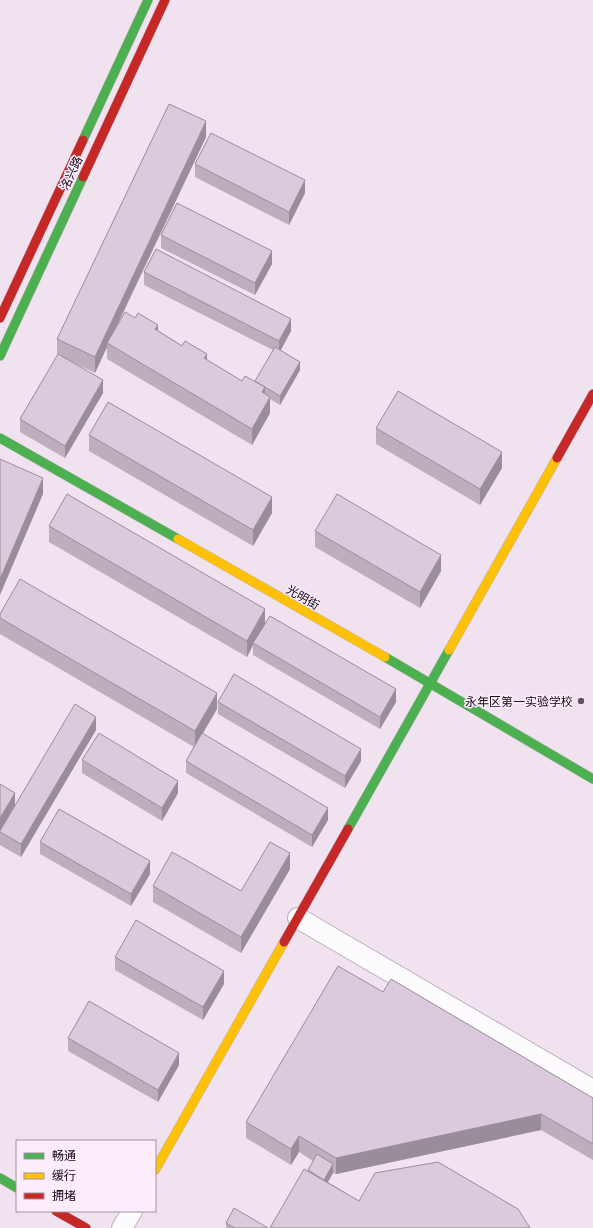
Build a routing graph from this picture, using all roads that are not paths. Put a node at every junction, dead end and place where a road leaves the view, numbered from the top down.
1 (148, 0) edge
2 (166, 0) edge
3 (0, 318) edge
4 (0, 356) edge
5 (593, 394) edge
6 (0, 438) edge
7 (430, 683) junction
8 (593, 780) edge
9 (298, 918) junction
10 (593, 1090) edge
11 (156, 1168) edge
12 (0, 1178) edge
13 (16, 1187) edge
14 (58, 1212) edge
15 (131, 1212) edge
16 (86, 1228) edge
17 (122, 1228) edge

1 - 3 street, 洺兴路
2 - 4 street, 洺兴路
5 - 7 street
6 - 7 street, 光明街
7 - 8 street, 光明街
7 - 9 street
9 - 10 street
9 - 11 street
12 - 13 street
14 - 16 street
15 - 17 street

